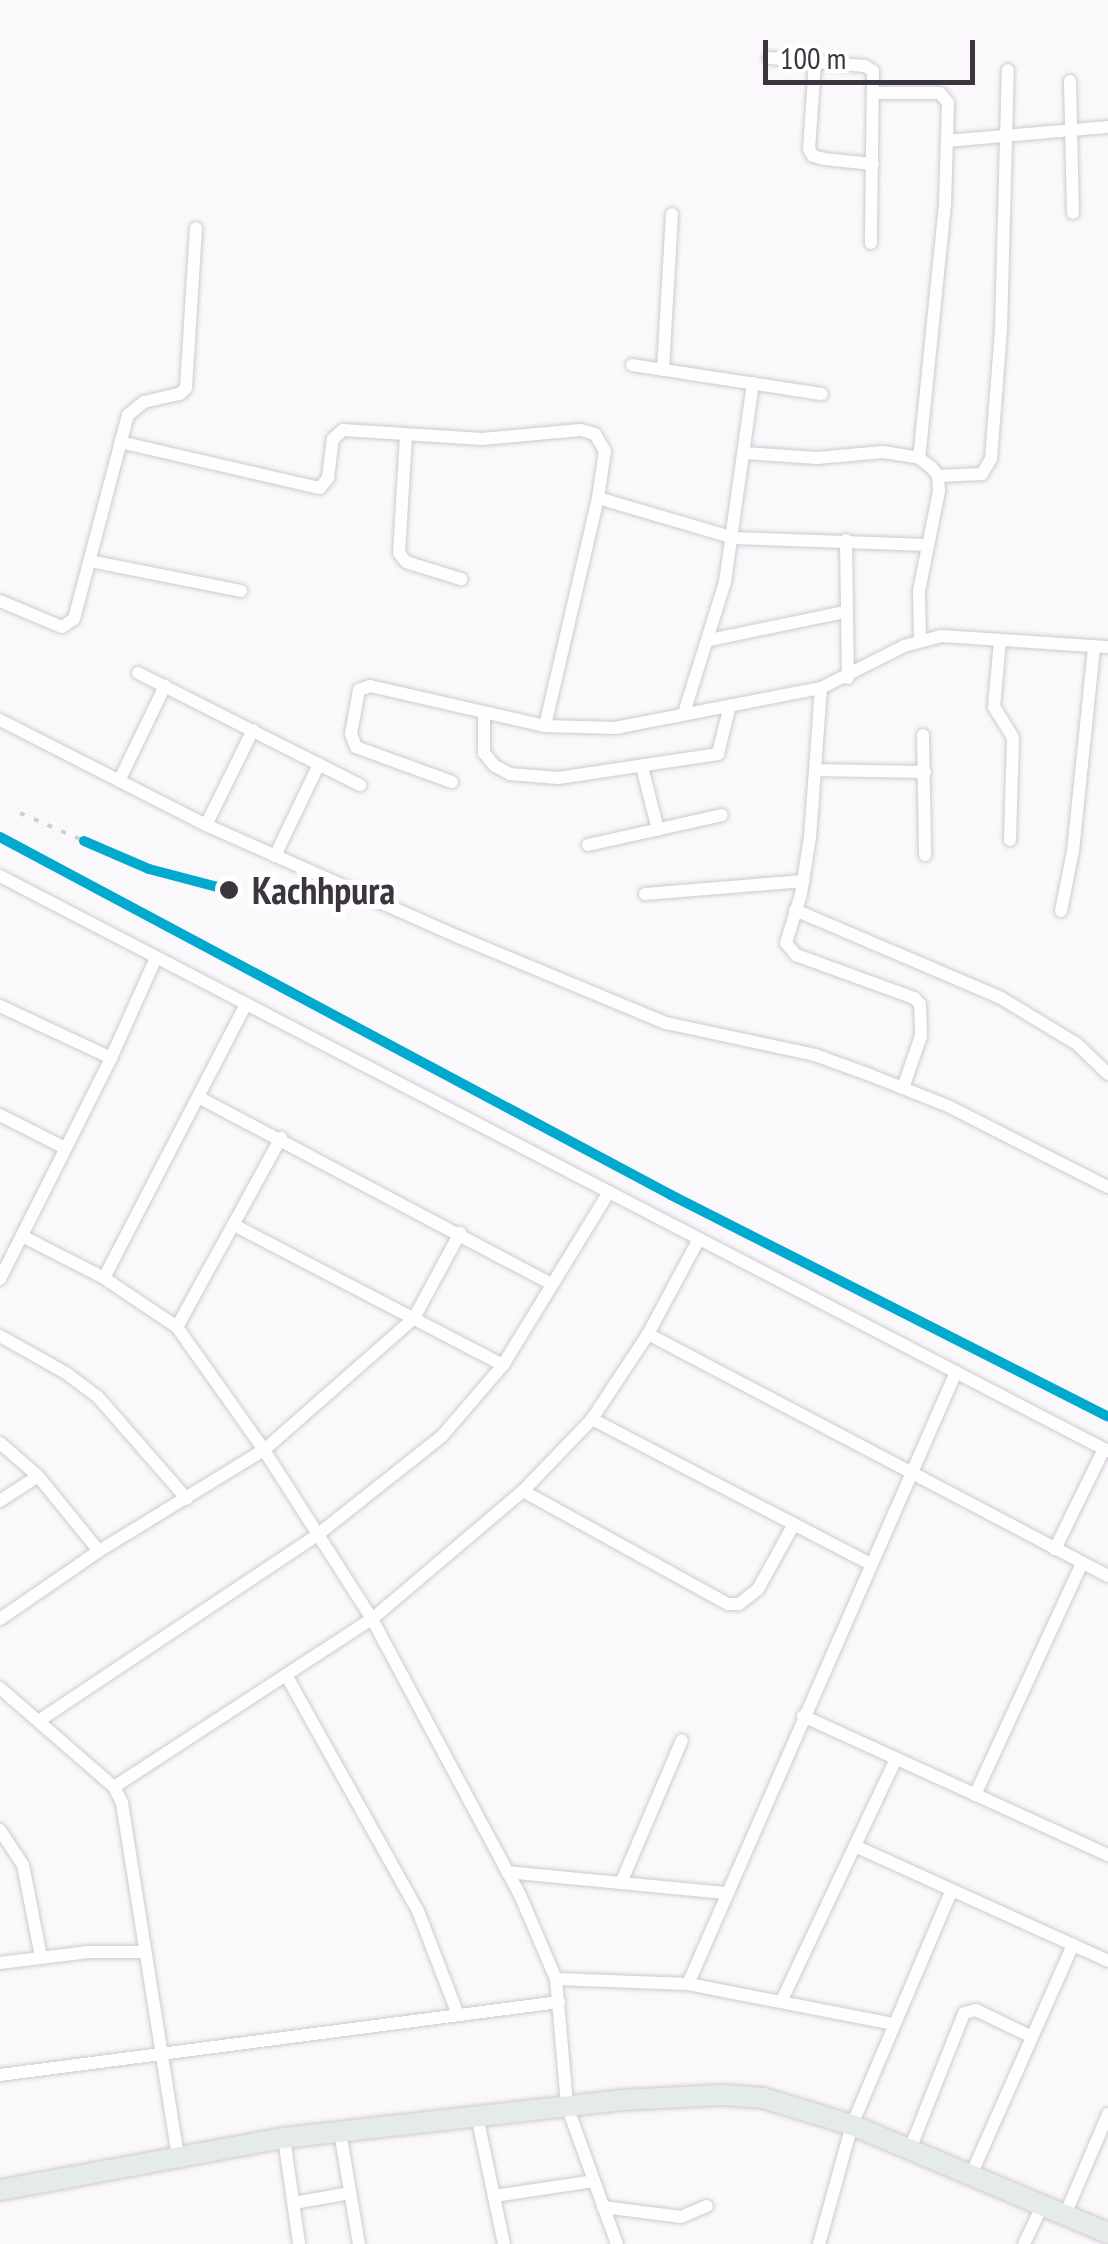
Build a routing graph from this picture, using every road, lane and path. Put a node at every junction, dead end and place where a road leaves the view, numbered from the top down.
1 (769, 58) dead end
2 (814, 62) junction
3 (1008, 70) dead end
4 (1070, 80) dead end
5 (876, 92) junction
6 (1108, 128) edge
7 (1072, 130) junction
8 (1010, 137) junction
9 (947, 141) junction
10 (874, 164) junction
11 (1073, 212) dead end
12 (672, 214) dead end
13 (196, 228) dead end
14 (871, 244) dead end
15 (632, 365) dead end
16 (663, 370) junction
17 (753, 383) junction
18 (822, 394) dead end
19 (406, 436) junction
20 (120, 442) junction
21 (745, 453) junction
22 (919, 458) junction
23 (938, 476) junction
24 (598, 498) junction
25 (734, 538) junction
26 (846, 540) junction
27 (927, 545) junction
28 (90, 561) junction
29 (461, 579) dead end
30 (240, 591) dead end
31 (0, 601) edge
32 (844, 612) junction
33 (920, 639) junction
34 (710, 640) junction
35 (1000, 640) junction
36 (1101, 647) edge
37 (138, 673) dead end
38 (848, 678) junction
39 (165, 686) junction
40 (821, 688) junction
41 (730, 705) junction
42 (684, 713) junction
43 (484, 714) junction
44 (0, 720) edge
45 (545, 726) junction
46 (253, 730) junction
47 (923, 735) dead end
48 (319, 764) junction
49 (642, 767) junction
50 (814, 770) junction
51 (925, 772) junction
52 (119, 780) junction
53 (452, 782) dead end
54 (360, 784) dead end
55 (722, 815) dead end
56 (206, 825) junction
57 (658, 830) junction
58 (1010, 840) dead end
59 (588, 845) dead end
60 (924, 855) dead end
61 (275, 856) junction
62 (0, 876) edge
63 (804, 881) junction
64 (646, 894) dead end
65 (794, 910) junction
66 (1061, 911) dead end
67 (156, 958) junction
68 (246, 1004) junction
69 (0, 1006) edge
70 (112, 1058) junction
71 (1108, 1074) edge
72 (904, 1088) junction
73 (200, 1098) junction
74 (0, 1115) edge
75 (281, 1138) junction
76 (66, 1148) junction
77 (1108, 1187) edge
78 (609, 1192) junction
79 (234, 1224) junction
80 (460, 1233) junction
81 (22, 1236) junction
82 (699, 1239) junction
83 (104, 1278) junction
84 (0, 1279) edge
85 (551, 1284) junction
86 (414, 1318) junction
87 (177, 1327) junction
88 (648, 1334) junction
89 (0, 1336) edge
90 (503, 1365) junction
91 (956, 1372) junction
92 (592, 1420) junction
93 (0, 1443) edge
94 (264, 1450) junction
95 (1106, 1450) edge
96 (908, 1474) junction
97 (38, 1476) junction
98 (523, 1491) junction
99 (188, 1499) junction
100 (0, 1501) edge
101 (794, 1524) junction
102 (316, 1536) junction
103 (1055, 1549) junction
104 (99, 1551) junction
105 (870, 1562) junction
106 (1082, 1563) junction
107 (1108, 1576) edge
108 (372, 1618) junction
109 (0, 1619) edge
110 (286, 1675) junction
111 (0, 1688) edge
112 (803, 1716) junction
113 (40, 1720) junction
114 (682, 1740) dead end
115 (896, 1758) junction
116 (114, 1787) junction
117 (976, 1795) junction
118 (0, 1830) edge
119 (855, 1846) junction
120 (1108, 1855) edge
121 (507, 1872) junction
122 (621, 1883) junction
123 (951, 1892) junction
124 (727, 1893) junction
125 (1074, 1945) junction
126 (144, 1952) junction
127 (41, 1957) junction
128 (1108, 1961) edge
129 (0, 1963) edge
130 (556, 1979) junction
131 (688, 1984) junction
132 (782, 2000) junction
133 (559, 2002) junction
134 (457, 2012) junction
135 (894, 2024) junction
136 (1032, 2037) junction
137 (162, 2056) junction
138 (0, 2075) edge
139 (566, 2106) junction
140 (1108, 2114) edge
141 (477, 2116) junction
142 (852, 2125) junction
143 (340, 2132) junction
144 (284, 2138) junction
145 (910, 2149) junction
146 (178, 2158) junction
147 (971, 2175) junction
148 (594, 2181) junction
149 (0, 2190) edge
150 (350, 2194) junction
151 (494, 2196) junction
152 (294, 2203) junction
153 (1043, 2204) junction
154 (707, 2206) dead end
155 (604, 2207) junction
156 (1065, 2215) junction
157 (1108, 2233) edge
158 (300, 2244) edge
159 (359, 2244) edge
160 (504, 2244) edge
161 (617, 2244) edge
162 (819, 2244) edge
163 (1024, 2244) edge

1 - 2 street
2 - 5 street
2 - 10 street
3 - 8 street
4 - 7 street
5 - 9 street
5 - 10 street
6 - 7 street
7 - 8 street
7 - 11 street
8 - 9 street
8 - 23 street
9 - 22 street
10 - 14 street
12 - 16 street
13 - 20 street
15 - 16 street
16 - 17 street
17 - 18 street
17 - 21 street
19 - 20 street
19 - 24 street
19 - 29 street
20 - 28 street
21 - 22 street
21 - 25 street
22 - 23 street
23 - 27 street
24 - 25 street
24 - 45 street
25 - 26 street
25 - 34 street
26 - 27 street
26 - 32 street
27 - 33 street
28 - 30 street
28 - 31 street
32 - 34 street
32 - 38 street
33 - 35 street
33 - 38 street
34 - 42 street
35 - 36 street
35 - 58 street
36 - 66 street
37 - 39 street
38 - 40 street
39 - 46 street
39 - 52 street
40 - 41 street
40 - 50 street
41 - 42 street
41 - 49 street
42 - 45 street
43 - 45 street
43 - 49 street
43 - 53 street
44 - 52 street
46 - 48 street
46 - 56 street
47 - 51 street
48 - 54 street
48 - 61 street
49 - 57 street
50 - 51 street
50 - 63 street
51 - 60 street
52 - 56 street
55 - 57 street
56 - 61 street
57 - 59 street
61 - 72 street
62 - 67 street
63 - 64 street
63 - 65 street
65 - 71 street
65 - 72 street
67 - 68 street
67 - 70 street
68 - 73 street
68 - 78 street
69 - 70 street
70 - 76 street
72 - 77 street
73 - 75 street
73 - 83 street
74 - 76 street
75 - 79 street
75 - 80 street
76 - 81 street
78 - 82 street
78 - 85 street
79 - 86 street
79 - 87 street
80 - 85 street
80 - 86 street
81 - 83 street
81 - 84 street
82 - 88 street
82 - 91 street
83 - 87 street
85 - 90 street
86 - 90 street
86 - 94 street
87 - 94 street
88 - 92 street
88 - 96 street
89 - 99 street
90 - 102 street
91 - 95 street
91 - 96 street
92 - 98 street
92 - 101 street
93 - 97 street
94 - 99 street
94 - 102 street
95 - 103 street
96 - 103 street
96 - 105 street
97 - 100 street
97 - 104 street
98 - 101 street
98 - 108 street
99 - 104 street
101 - 105 street
102 - 108 street
102 - 113 street
103 - 106 street
104 - 109 street
105 - 112 street
106 - 107 street
106 - 117 street
108 - 110 street
108 - 121 street
110 - 116 street
110 - 134 street
111 - 113 street
112 - 115 street
112 - 124 street
113 - 116 street
114 - 122 street
115 - 117 street
115 - 119 street
116 - 126 street
117 - 120 street
118 - 127 street
119 - 123 street
119 - 132 street
121 - 122 street
121 - 130 street
122 - 124 street
123 - 125 street
123 - 135 street
124 - 131 street
125 - 128 street
125 - 136 street
126 - 127 street
126 - 137 street
127 - 129 street
130 - 131 street
130 - 133 street
131 - 132 street
132 - 135 street
133 - 134 street
133 - 139 street
134 - 137 street
135 - 142 street
136 - 145 street
136 - 147 street
137 - 138 street
137 - 146 street
139 - 141 main road
139 - 142 main road
139 - 148 street
140 - 156 street
141 - 143 main road
141 - 151 street
142 - 145 main road
142 - 162 street
143 - 144 main road
143 - 150 street
144 - 146 main road
144 - 152 street
145 - 147 main road
146 - 149 main road
147 - 153 main road
148 - 151 street
148 - 155 street
150 - 152 street
150 - 159 street
151 - 160 street
152 - 158 street
153 - 156 main road
153 - 163 street
154 - 155 street
155 - 161 street
156 - 157 main road

